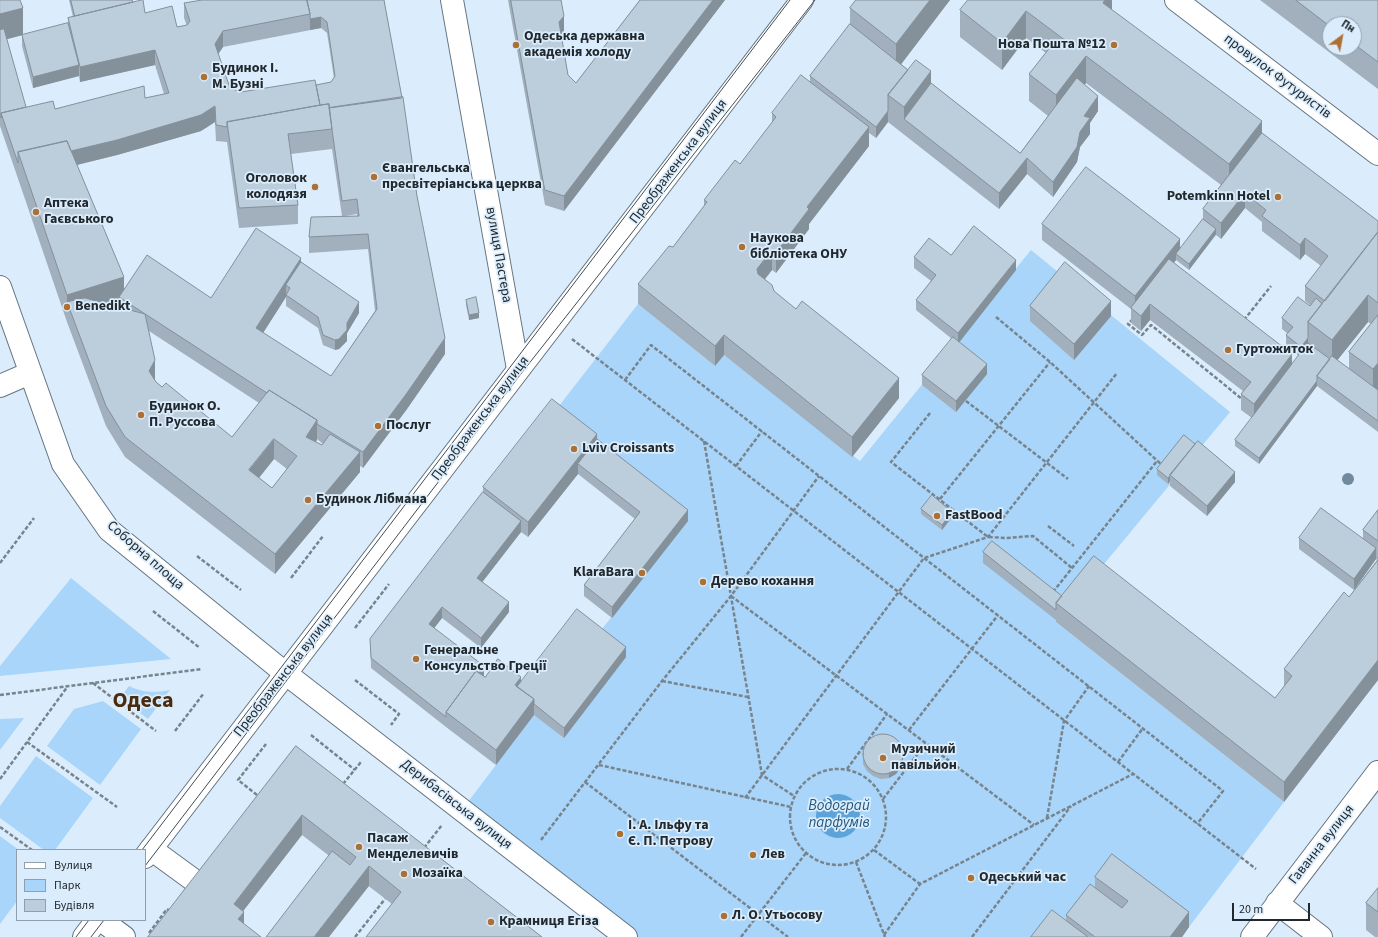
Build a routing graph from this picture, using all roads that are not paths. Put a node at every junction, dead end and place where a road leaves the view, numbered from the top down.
1 (452, 0) edge
2 (802, 0) edge
3 (1176, 0) edge
4 (1378, 154) edge
5 (0, 287) edge
6 (518, 369) junction
7 (30, 373) junction
8 (0, 386) edge
9 (285, 673) junction
10 (1378, 772) edge
11 (148, 853) edge
12 (203, 887) edge
13 (1278, 903) junction
14 (96, 921) edge
15 (103, 921) edge
16 (84, 937) edge
17 (124, 937) edge
18 (626, 937) edge
19 (1252, 937) edge
20 (1321, 937) edge

1 - 6 street, вулиця Пастера
2 - 6 street, Преображенська вулиця
3 - 4 street, провулок Футуристів
5 - 7 street, Соборна площа
6 - 9 street, Преображенська вулиця
7 - 8 street
7 - 9 street, Соборна площа
9 - 11 street, Преображенська вулиця
9 - 18 street, Дерибасівська вулиця
10 - 13 street, Гаванна вулиця
11 - 12 street
13 - 19 street, Гаванна вулиця
13 - 20 street
14 - 16 street
15 - 17 street

